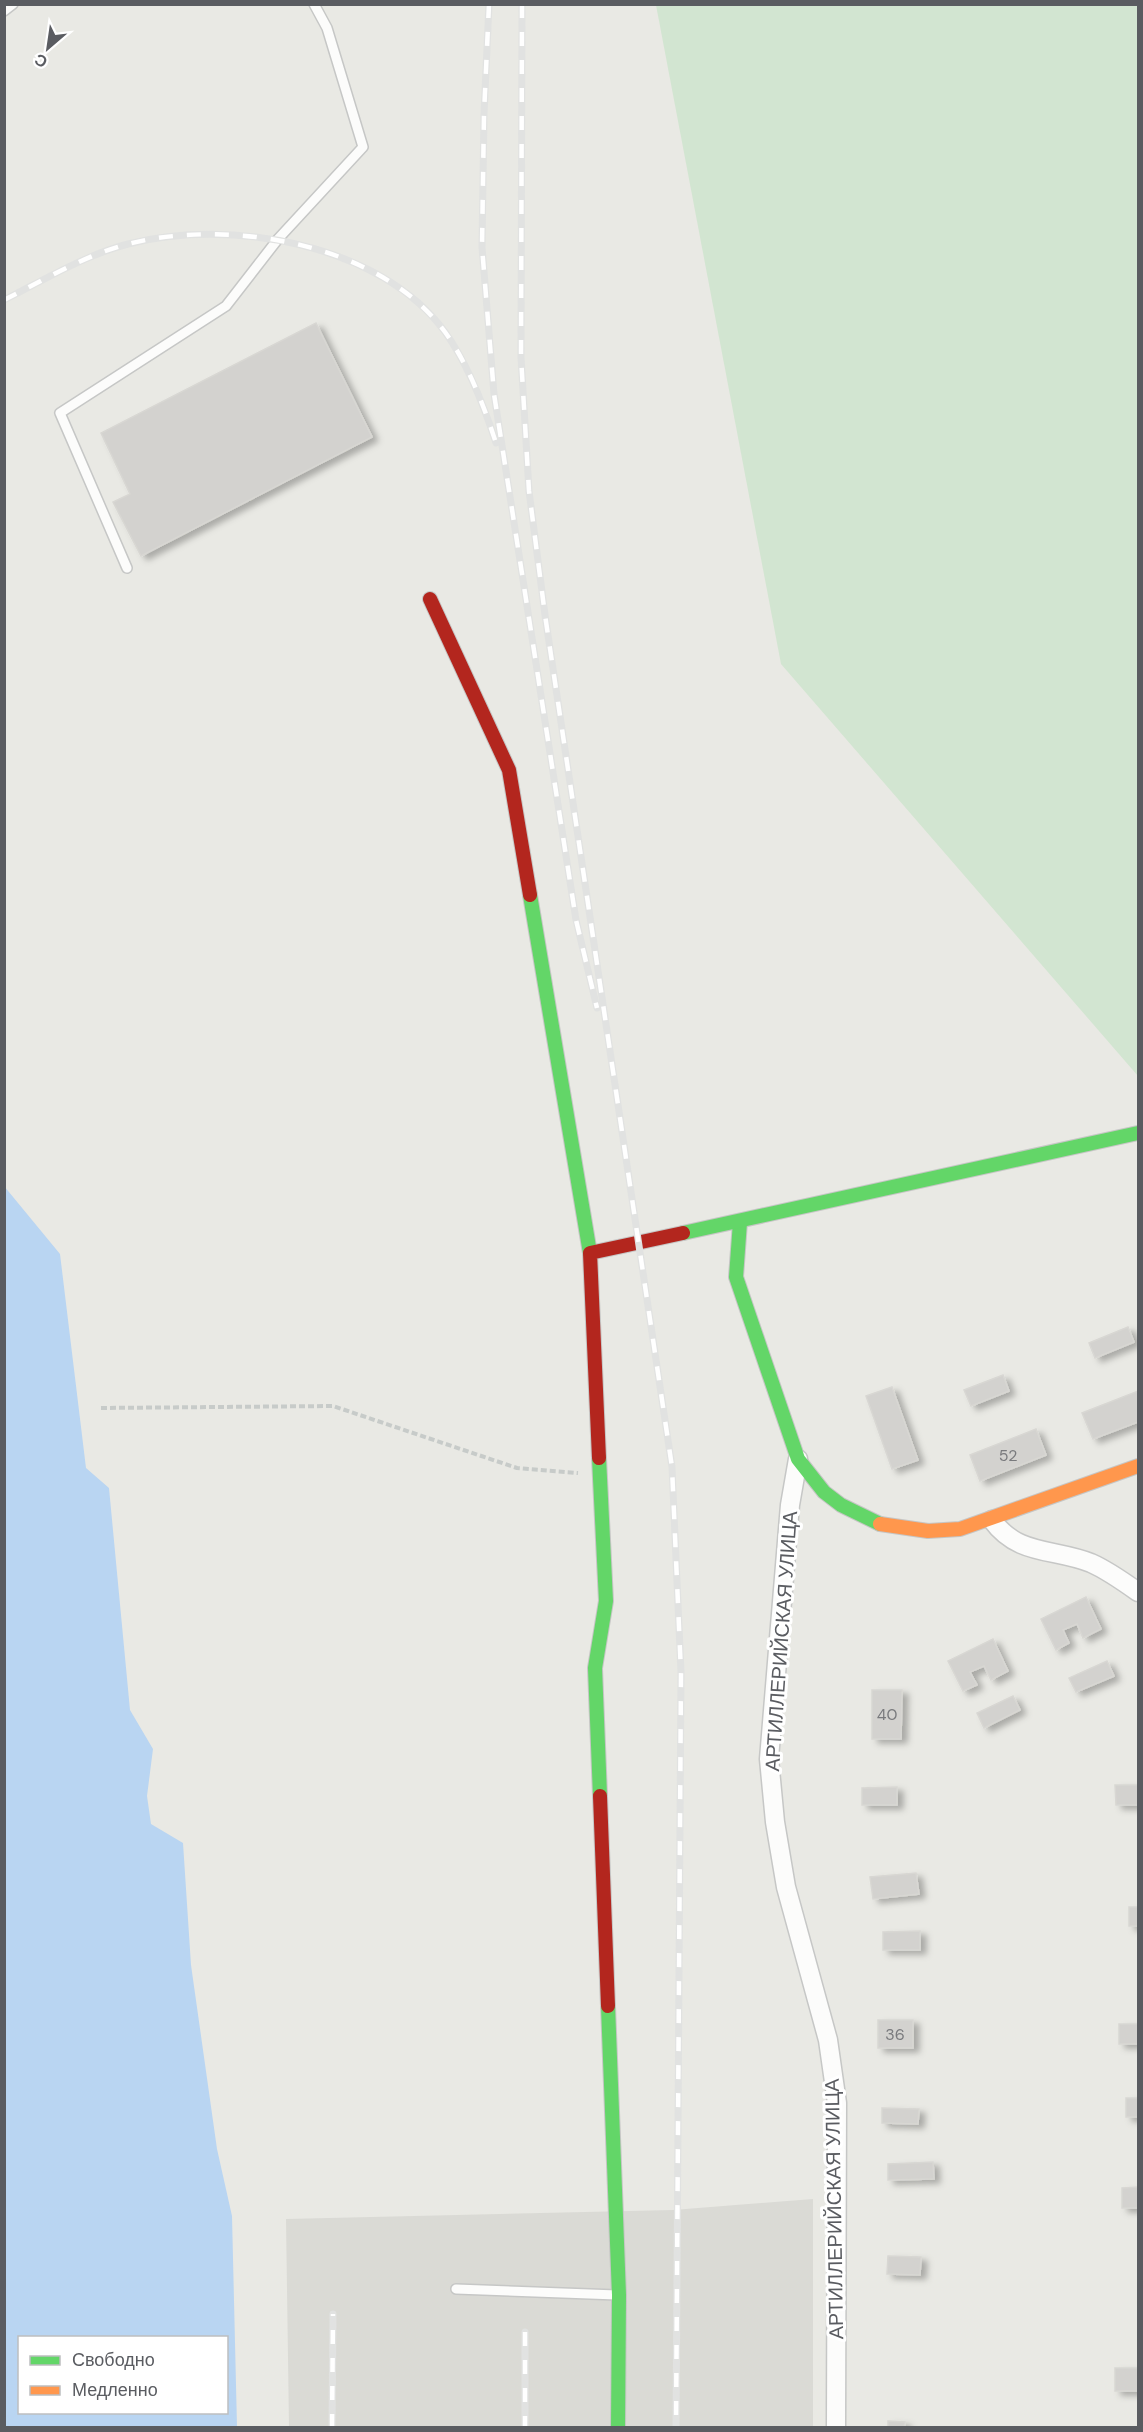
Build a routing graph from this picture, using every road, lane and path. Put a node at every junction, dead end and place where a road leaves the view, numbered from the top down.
1 (13, 4) edge
2 (314, 4) edge
3 (4, 11) edge
4 (127, 568) dead end
5 (430, 599) dead end
6 (1138, 1133) edge
7 (740, 1222) junction
8 (590, 1253) junction
9 (101, 1408) dead end
10 (798, 1459) junction
11 (1138, 1466) edge
12 (603, 1475) junction
13 (992, 1520) junction
14 (1138, 1592) edge
15 (456, 2289) dead end
16 (619, 2295) junction
17 (618, 2427) edge
18 (837, 2427) edge

1 - 3 lane
2 - 4 lane
5 - 8 street
6 - 7 street
7 - 8 street
7 - 10 street, АРТИЛЛЕРИЙСКАЯ УЛИЦА
8 - 12 street
9 - 12 path
10 - 13 street, АРТИЛЛЕРИЙСКАЯ УЛИЦА
10 - 18 street, АРТИЛЛЕРИЙСКАЯ УЛИЦА
11 - 13 street, АРТИЛЛЕРИЙСКАЯ УЛИЦА
12 - 16 street
13 - 14 street
15 - 16 lane
16 - 17 street

